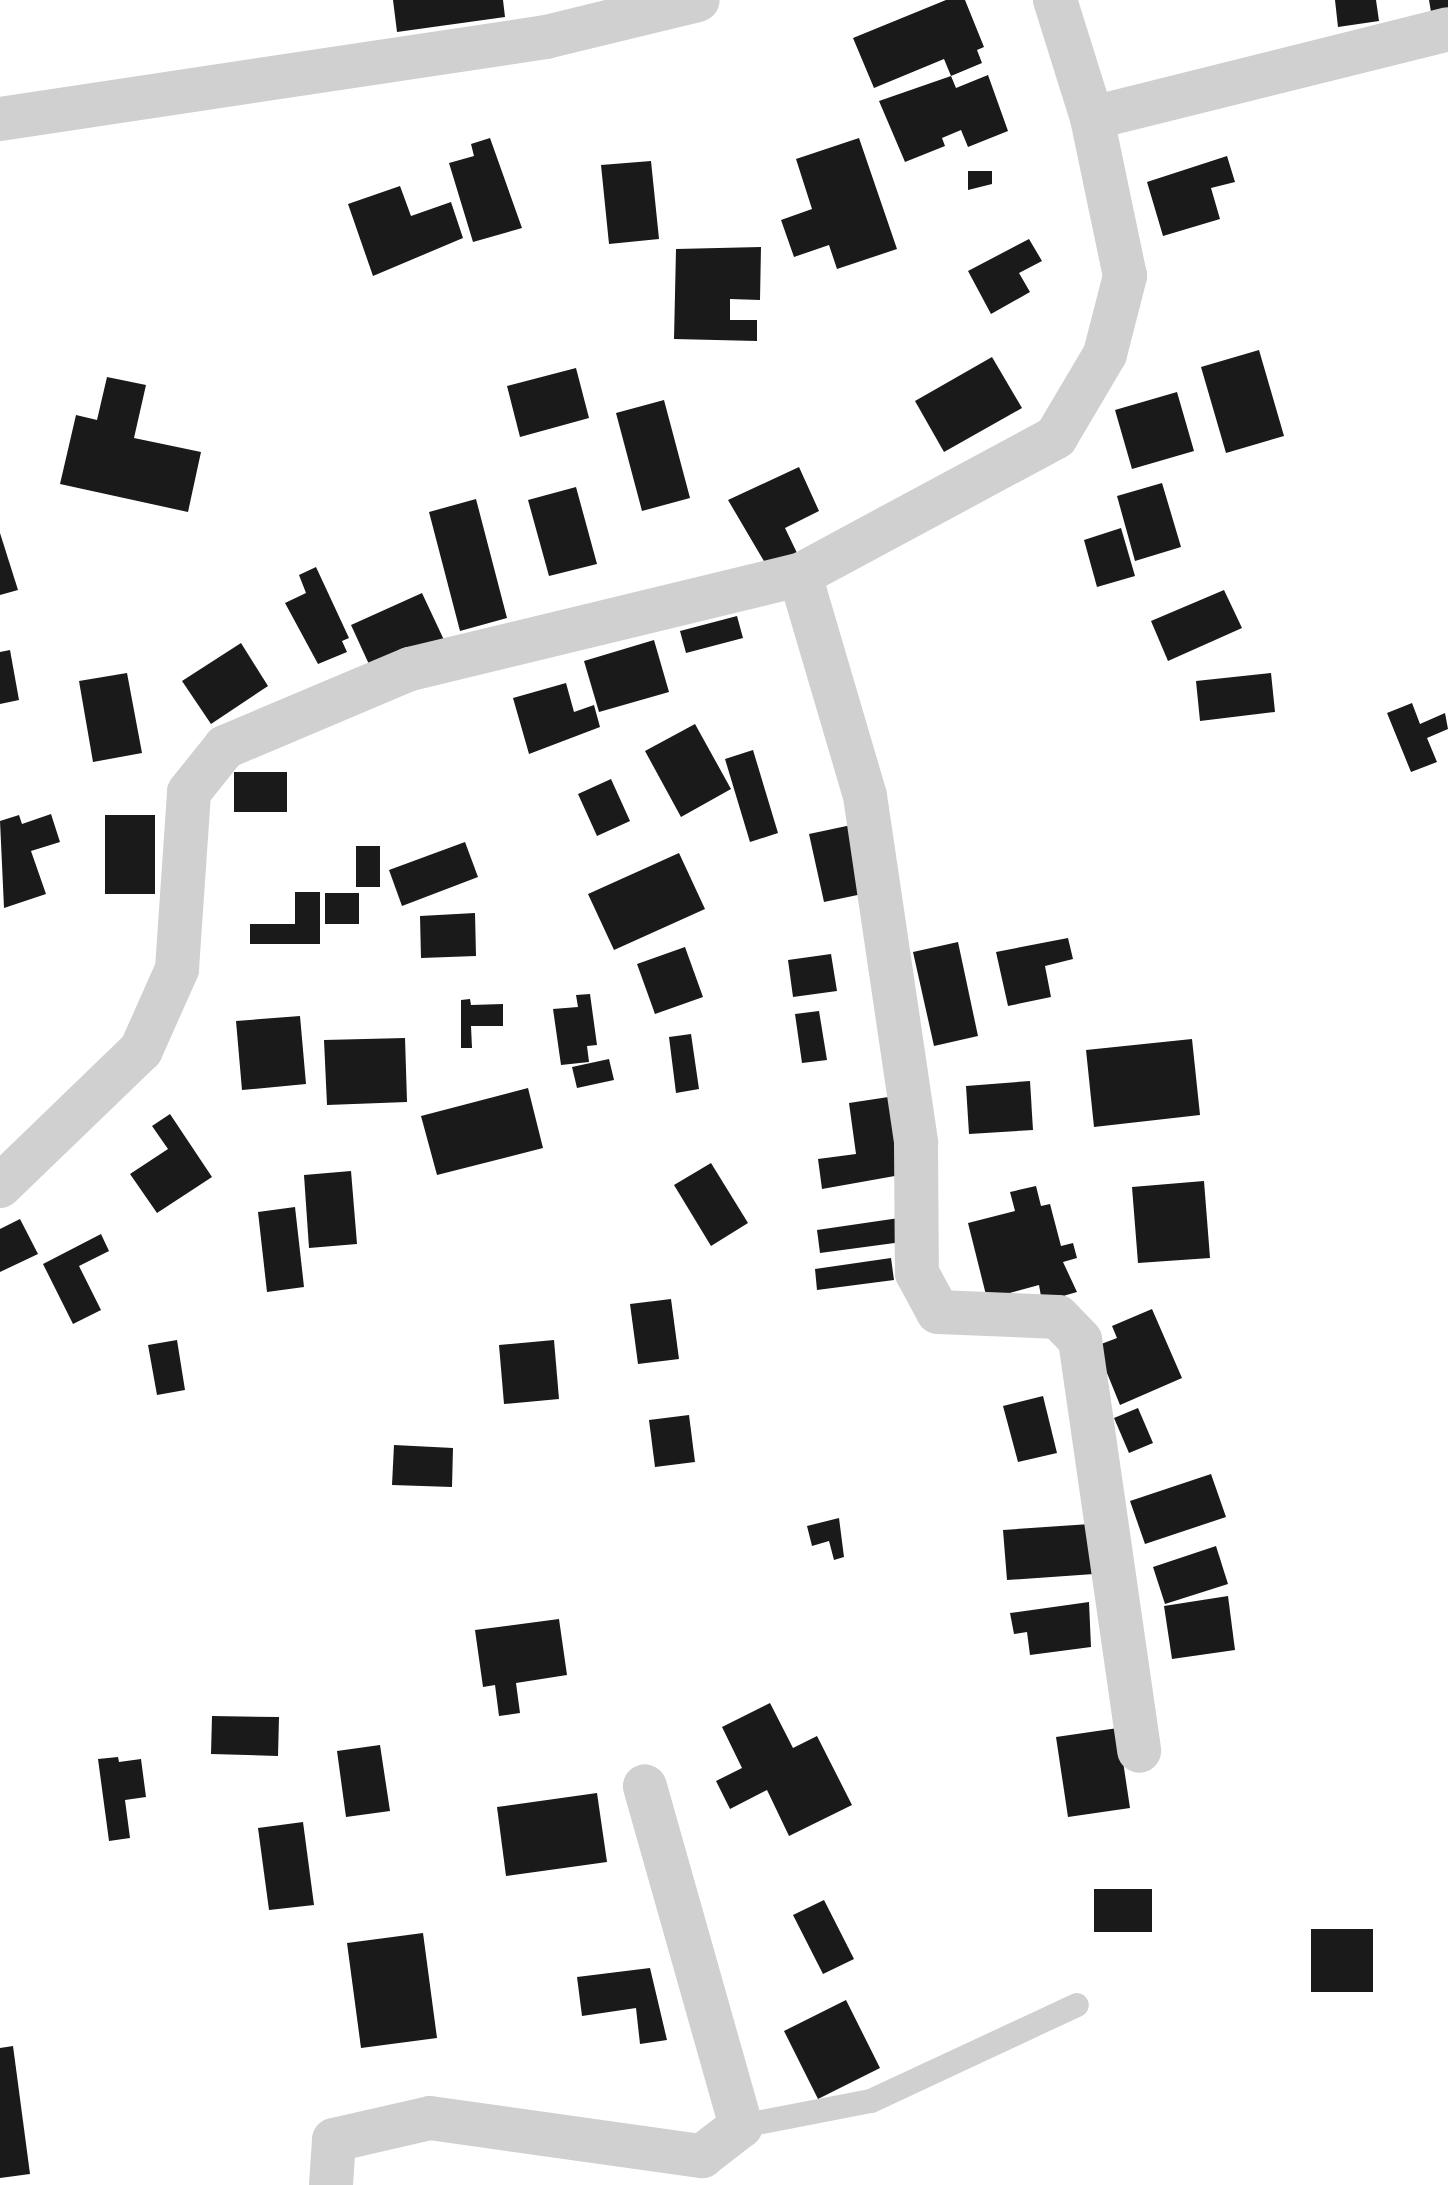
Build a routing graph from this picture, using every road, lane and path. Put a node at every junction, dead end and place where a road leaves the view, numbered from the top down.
1 (698, 0) edge
2 (1055, 0) edge
3 (1448, 29) edge
4 (1092, 118) junction
5 (0, 119) edge
6 (800, 575) junction
7 (0, 1186) edge
8 (1139, 1751) dead end
9 (645, 1786) dead end
10 (1077, 2005) dead end
11 (741, 2126) junction
12 (331, 2185) edge

1 - 5 street
2 - 4 street
3 - 4 street
4 - 6 street
6 - 7 street
6 - 8 street
9 - 11 street
10 - 11 lane
11 - 12 street

